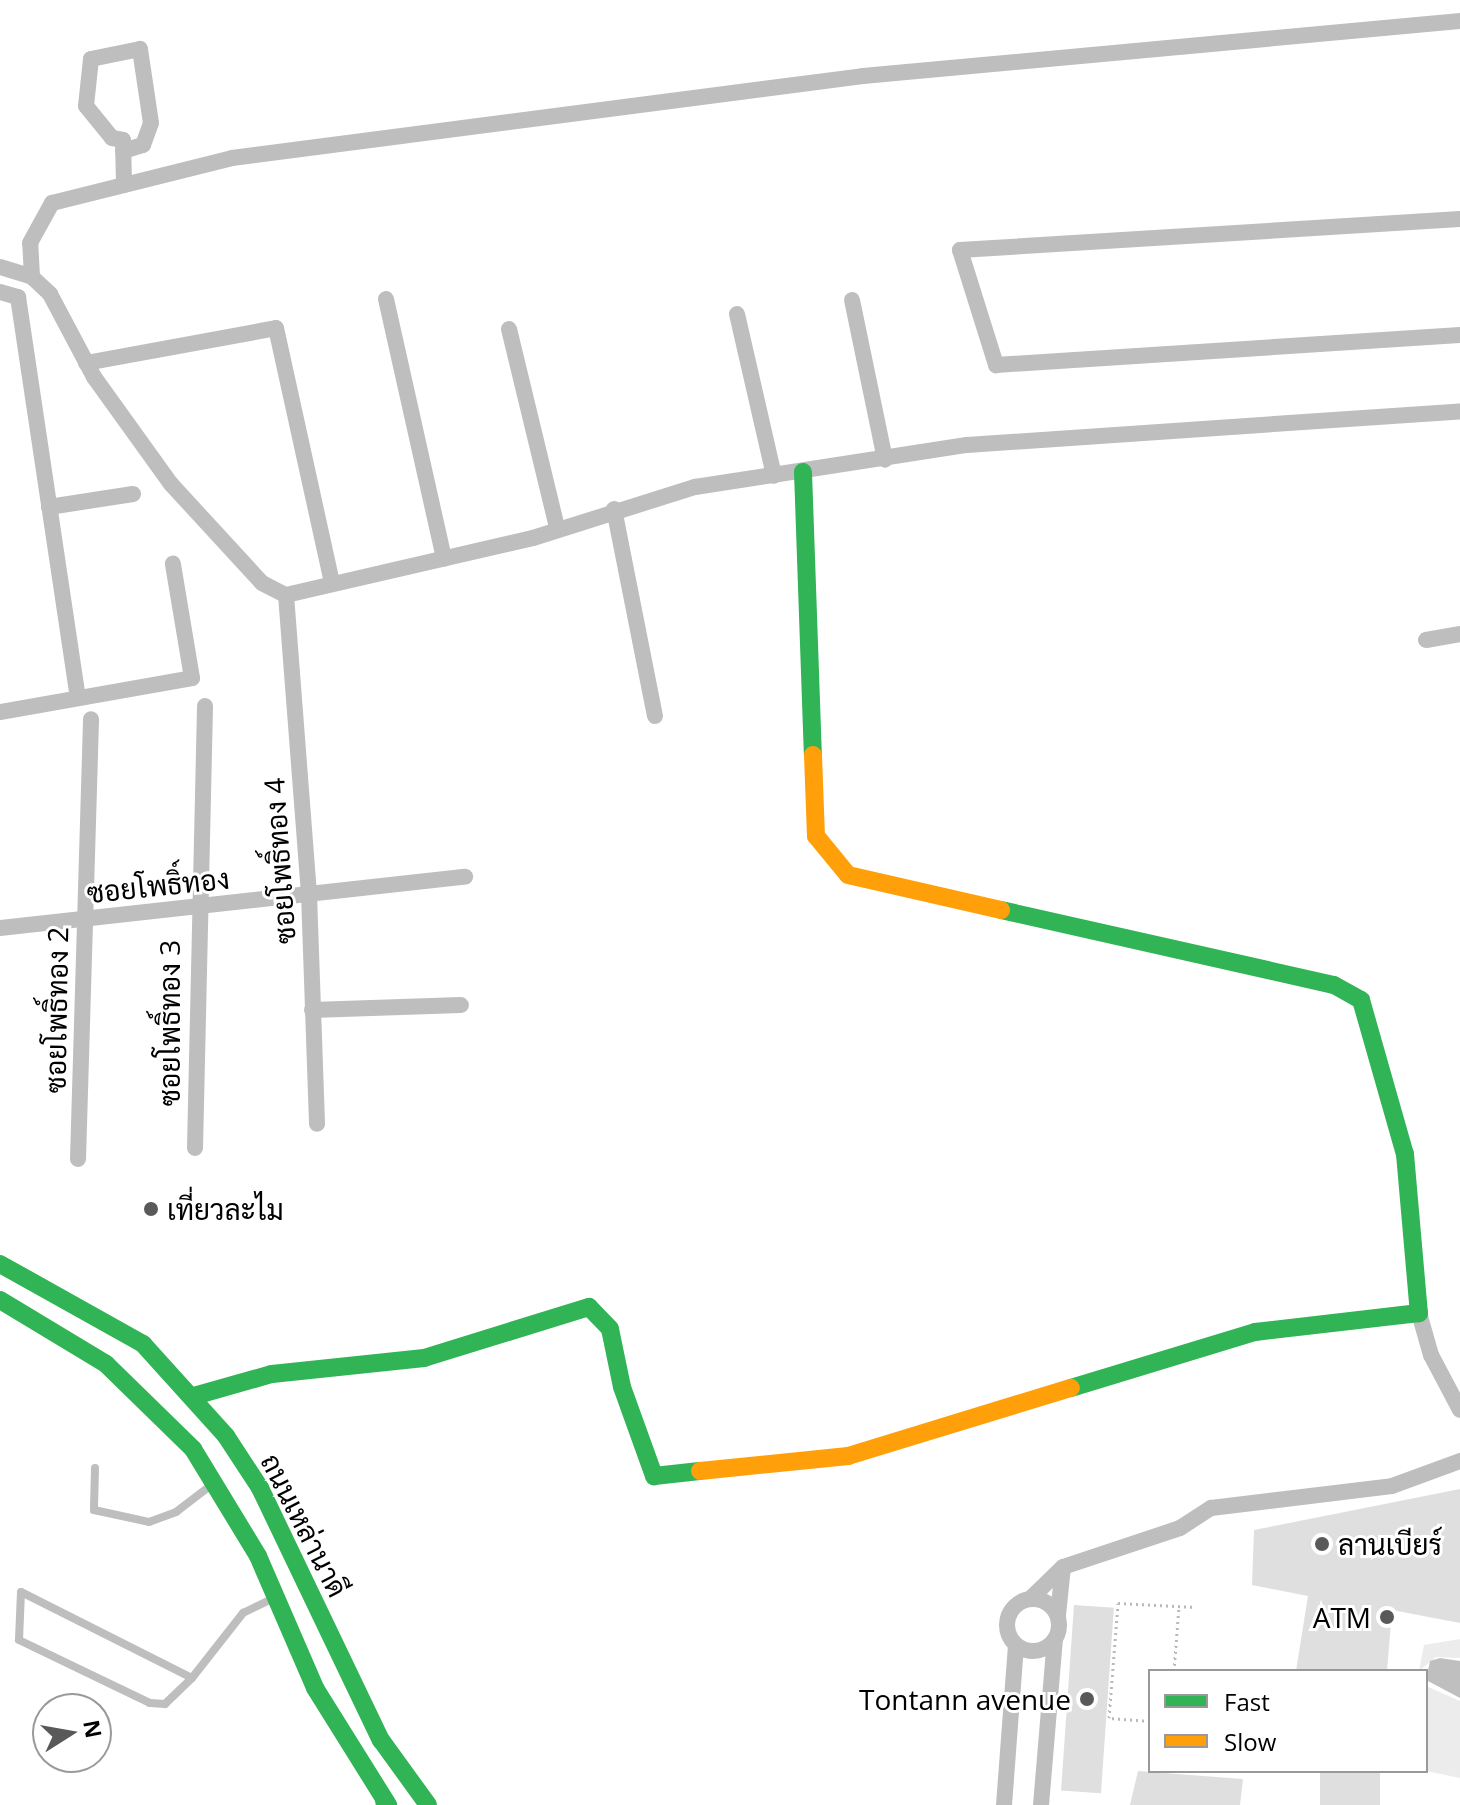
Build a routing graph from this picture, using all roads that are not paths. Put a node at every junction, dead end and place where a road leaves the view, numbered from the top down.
1 (1460, 21) edge
2 (123, 151) junction
3 (124, 185) junction
4 (1460, 219) edge
5 (0, 267) edge
6 (32, 277) junction
7 (0, 292) edge
8 (386, 299) dead end
9 (852, 300) dead end
10 (737, 314) dead end
11 (509, 329) dead end
12 (1460, 335) edge
13 (86, 363) junction
14 (1460, 411) edge
15 (885, 460) junction
16 (803, 472) junction
17 (774, 476) junction
18 (133, 494) dead end
19 (49, 507) junction
20 (614, 509) junction
21 (557, 528) junction
22 (444, 559) junction
23 (173, 564) dead end
24 (332, 582) junction
25 (286, 595) junction
26 (1460, 634) edge
27 (1426, 640) dead end
28 (78, 697) junction
29 (205, 706) dead end
30 (0, 712) edge
31 (655, 716) dead end
32 (91, 719) dead end
33 (465, 877) dead end
34 (309, 894) junction
35 (196, 907) junction
36 (84, 919) junction
37 (0, 928) edge
38 (461, 1005) dead end
39 (312, 1010) junction
40 (317, 1124) dead end
41 (195, 1148) dead end
42 (78, 1159) dead end
43 (0, 1264) edge
44 (0, 1300) edge
45 (1419, 1313) junction
46 (194, 1396) junction
47 (1460, 1410) edge
48 (1460, 1461) edge
49 (95, 1468) dead end
50 (217, 1480) junction
51 (1063, 1567) junction
52 (276, 1597) junction
53 (1030, 1599) junction
54 (1058, 1615) junction
55 (1055, 1640) junction
56 (1016, 1645) junction
57 (192, 1678) junction
58 (385, 1803) edge
59 (428, 1805) edge
60 (1004, 1805) edge
61 (1041, 1805) edge

1 - 3 street
2 - 2 street
2 - 3 street
3 - 6 street
4 - 12 street
5 - 6 street
6 - 13 street
7 - 19 street
8 - 22 street
9 - 15 street
10 - 17 street
11 - 21 street
13 - 24 street
13 - 25 street
14 - 15 street
15 - 16 street
16 - 17 street
16 - 45 street
17 - 20 street
18 - 19 street
19 - 28 street
20 - 21 street
20 - 31 street
21 - 22 street
22 - 24 street
23 - 28 street
24 - 25 street
25 - 34 street, ซอยโพธิ์ทอง 4
26 - 27 street
28 - 30 street
29 - 35 street, ซอยโพธิ์ทอง 3
32 - 36 street, ซอยโพธิ์ทอง 2
33 - 34 street, ซอยโพธิ์ทอง
34 - 35 street, ซอยโพธิ์ทอง
34 - 39 street, ซอยโพธิ์ทอง 4
35 - 36 street, ซอยโพธิ์ทอง
35 - 41 street, ซอยโพธิ์ทอง 3
36 - 37 street, ซอยโพธิ์ทอง
36 - 42 street, ซอยโพธิ์ทอง 2
38 - 39 street
39 - 40 street, ซอยโพธิ์ทอง 4
43 - 46 street, ถนนเหล่านาดี
44 - 50 street, ถนนเหล่านาดี
45 - 46 street
45 - 47 street
46 - 59 street, ถนนเหล่านาดี
48 - 51 street
49 - 50 lane
50 - 52 street, ถนนเหล่านาดี
51 - 53 street
51 - 54 street
52 - 57 lane
52 - 58 street, ถนนเหล่านาดี
53 - 54 street
53 - 56 street
54 - 55 street
55 - 56 street
55 - 61 street
56 - 60 street
57 - 57 lane

